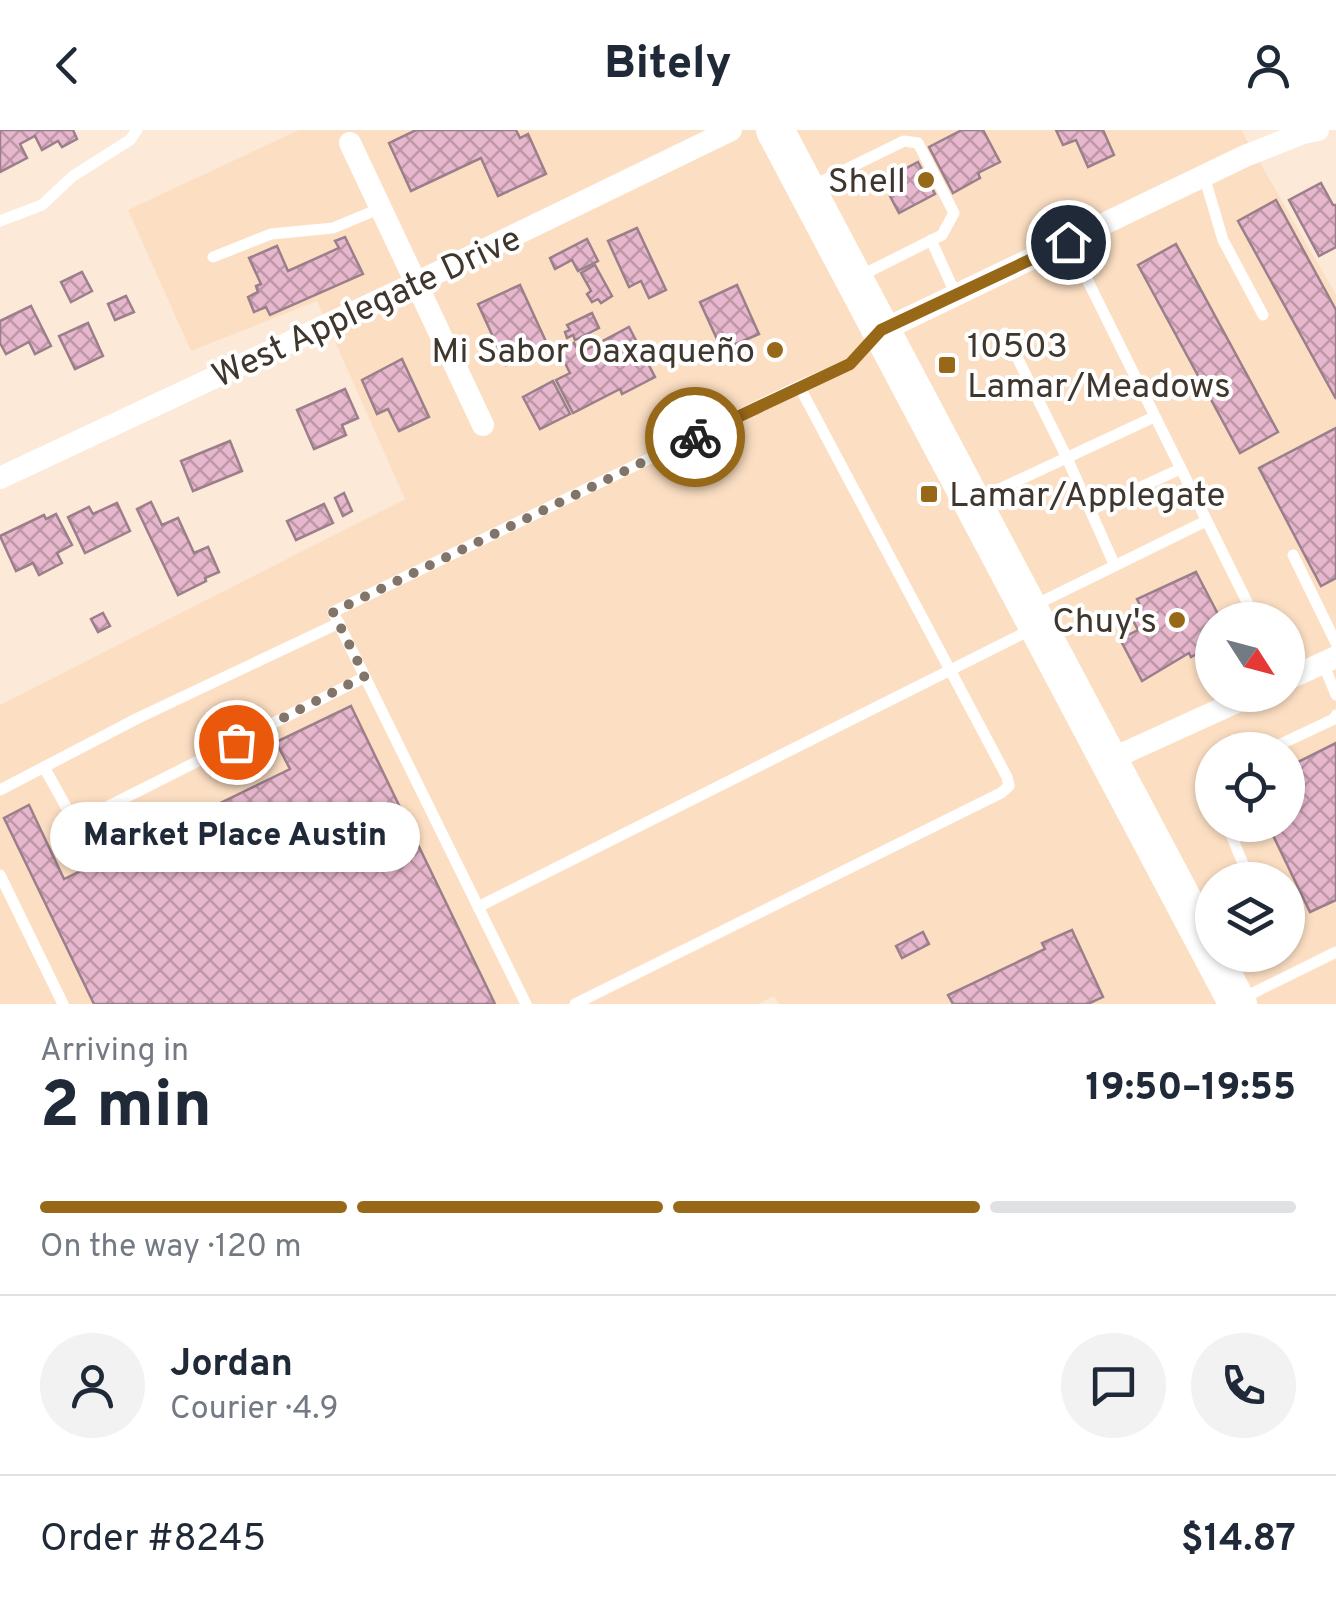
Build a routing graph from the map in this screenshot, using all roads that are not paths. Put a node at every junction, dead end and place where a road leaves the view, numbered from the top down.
1 (137, 130) edge
2 (731, 130) edge
3 (1318, 130) edge
4 (784, 136) edge
5 (350, 144) dead end
6 (1204, 176) junction
7 (806, 188) junction
8 (380, 208) junction
9 (0, 221) edge
10 (932, 240) junction
11 (1068, 242) junction
12 (212, 258) dead end
13 (854, 279) junction
14 (416, 283) junction
15 (956, 295) junction
16 (1263, 315) dead end
17 (881, 330) junction
18 (1005, 333) dead end
19 (799, 386) junction
20 (1154, 417) junction
21 (483, 425) dead end
22 (1067, 458) junction
23 (1180, 470) junction
24 (0, 478) edge
25 (972, 502) junction
26 (1090, 510) junction
27 (1206, 521) junction
28 (1293, 554) dead end
29 (1115, 566) junction
30 (1247, 602) edge
31 (1033, 617) junction
32 (339, 623) junction
33 (1332, 655) edge
34 (950, 668) junction
35 (1305, 670) edge
36 (365, 676) junction
37 (1336, 695) edge
38 (1215, 712) edge
39 (1336, 715) edge
40 (1305, 733) edge
41 (1109, 760) junction
42 (44, 767) junction
43 (0, 790) edge
44 (0, 875) edge
45 (478, 906) junction
46 (1336, 952) edge
47 (1235, 1003) edge
48 (63, 1004) edge
49 (526, 1004) edge
50 (575, 1004) edge

1 - 9 lane
2 - 14 street, West Applegate Drive
3 - 6 street
4 - 7 main road
5 - 8 street
6 - 11 street
6 - 16 lane
7 - 10 lane
7 - 13 main road
8 - 12 lane
8 - 14 street
10 - 13 lane
10 - 15 lane
11 - 15 street
11 - 20 lane
13 - 17 main road
14 - 21 street
14 - 24 street, West Applegate Drive
15 - 17 street
17 - 19 lane
17 - 25 main road
18 - 22 lane
19 - 32 lane
19 - 34 lane
20 - 22 lane
20 - 23 lane
22 - 25 lane
22 - 26 lane
23 - 26 lane
23 - 27 lane
25 - 31 main road
26 - 29 lane
27 - 29 lane
27 - 30 lane
28 - 33 lane
29 - 31 lane
31 - 34 lane
31 - 41 main road
32 - 36 lane
32 - 42 lane
33 - 35 street
33 - 37 lane
34 - 45 lane
34 - 50 lane
36 - 42 lane
36 - 45 lane
38 - 41 street
39 - 40 lane
41 - 47 main road
42 - 43 lane
44 - 48 lane
45 - 49 lane
46 - 47 lane

